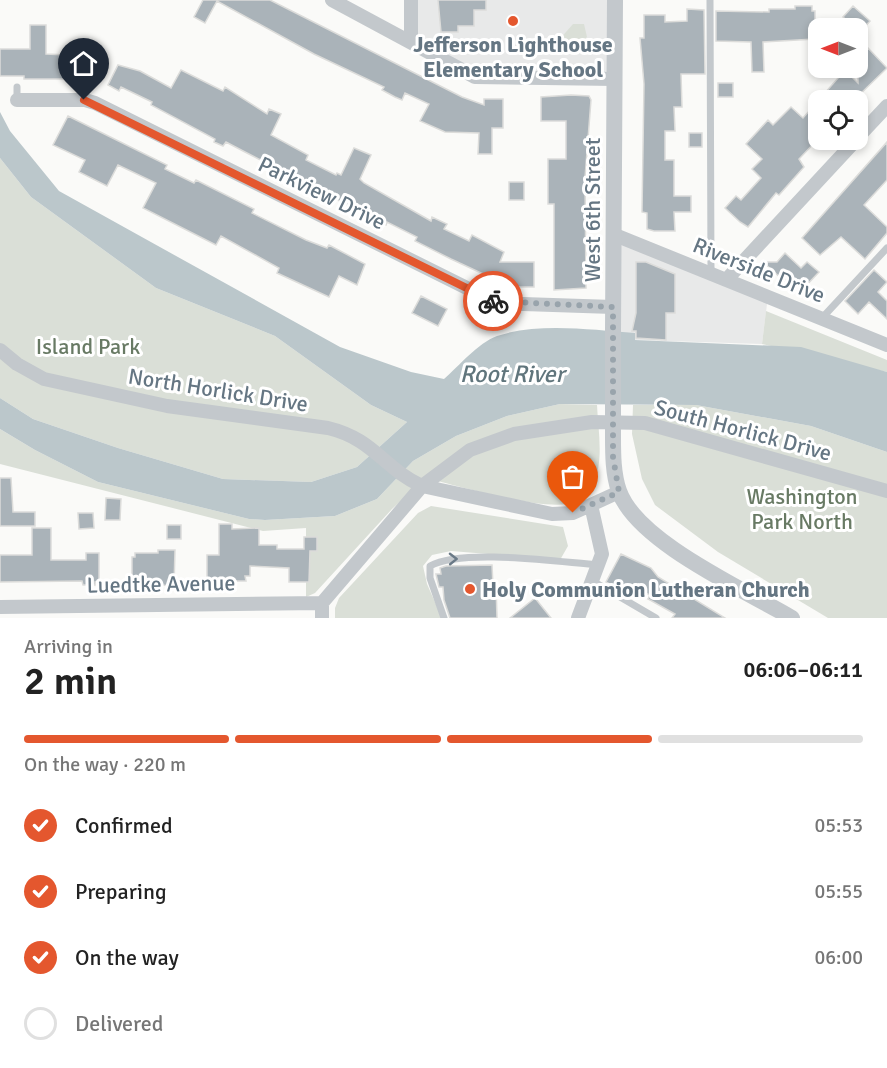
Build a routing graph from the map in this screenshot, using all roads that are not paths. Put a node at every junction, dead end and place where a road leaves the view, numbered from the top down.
1 (332, 0) edge
2 (411, 0) edge
3 (615, 0) edge
4 (710, 0) edge
5 (411, 41) junction
6 (615, 79) junction
7 (17, 94) dead end
8 (887, 106) edge
9 (868, 126) edge
10 (846, 150) edge
11 (615, 235) junction
12 (887, 248) edge
13 (711, 273) junction
14 (728, 279) junction
15 (613, 307) junction
16 (822, 318) junction
17 (887, 345) edge
18 (0, 350) edge
19 (422, 486) junction
20 (887, 491) edge
21 (619, 492) junction
22 (591, 505) junction
23 (599, 565) junction
24 (591, 580) junction
25 (322, 603) junction
26 (0, 607) edge
27 (322, 618) edge
28 (444, 618) edge
29 (578, 618) edge
30 (656, 618) edge
31 (792, 618) edge

1 - 5 street
2 - 5 street
3 - 6 street, West 6th Street
4 - 13 lane
5 - 6 street
6 - 11 street, West 6th Street
7 - 15 street, Parkview Drive
8 - 9 street
10 - 14 street
11 - 13 street, Riverside Drive
11 - 15 street, West 6th Street
12 - 16 lane
13 - 14 street, Riverside Drive
14 - 16 street, Riverside Drive
15 - 21 street, West 6th Street, bridge
16 - 17 street, Riverside Drive
18 - 19 street, North Horlick Drive
19 - 20 street, South Horlick Drive
19 - 22 street, North Horlick Drive
19 - 25 street, South Horlick Drive
21 - 22 street, North Horlick Drive
21 - 31 street
22 - 23 street
23 - 24 street
28 -> 23 lane
24 - 29 street
24 - 30 lane
25 - 26 street, Luedtke Avenue
25 - 27 street

